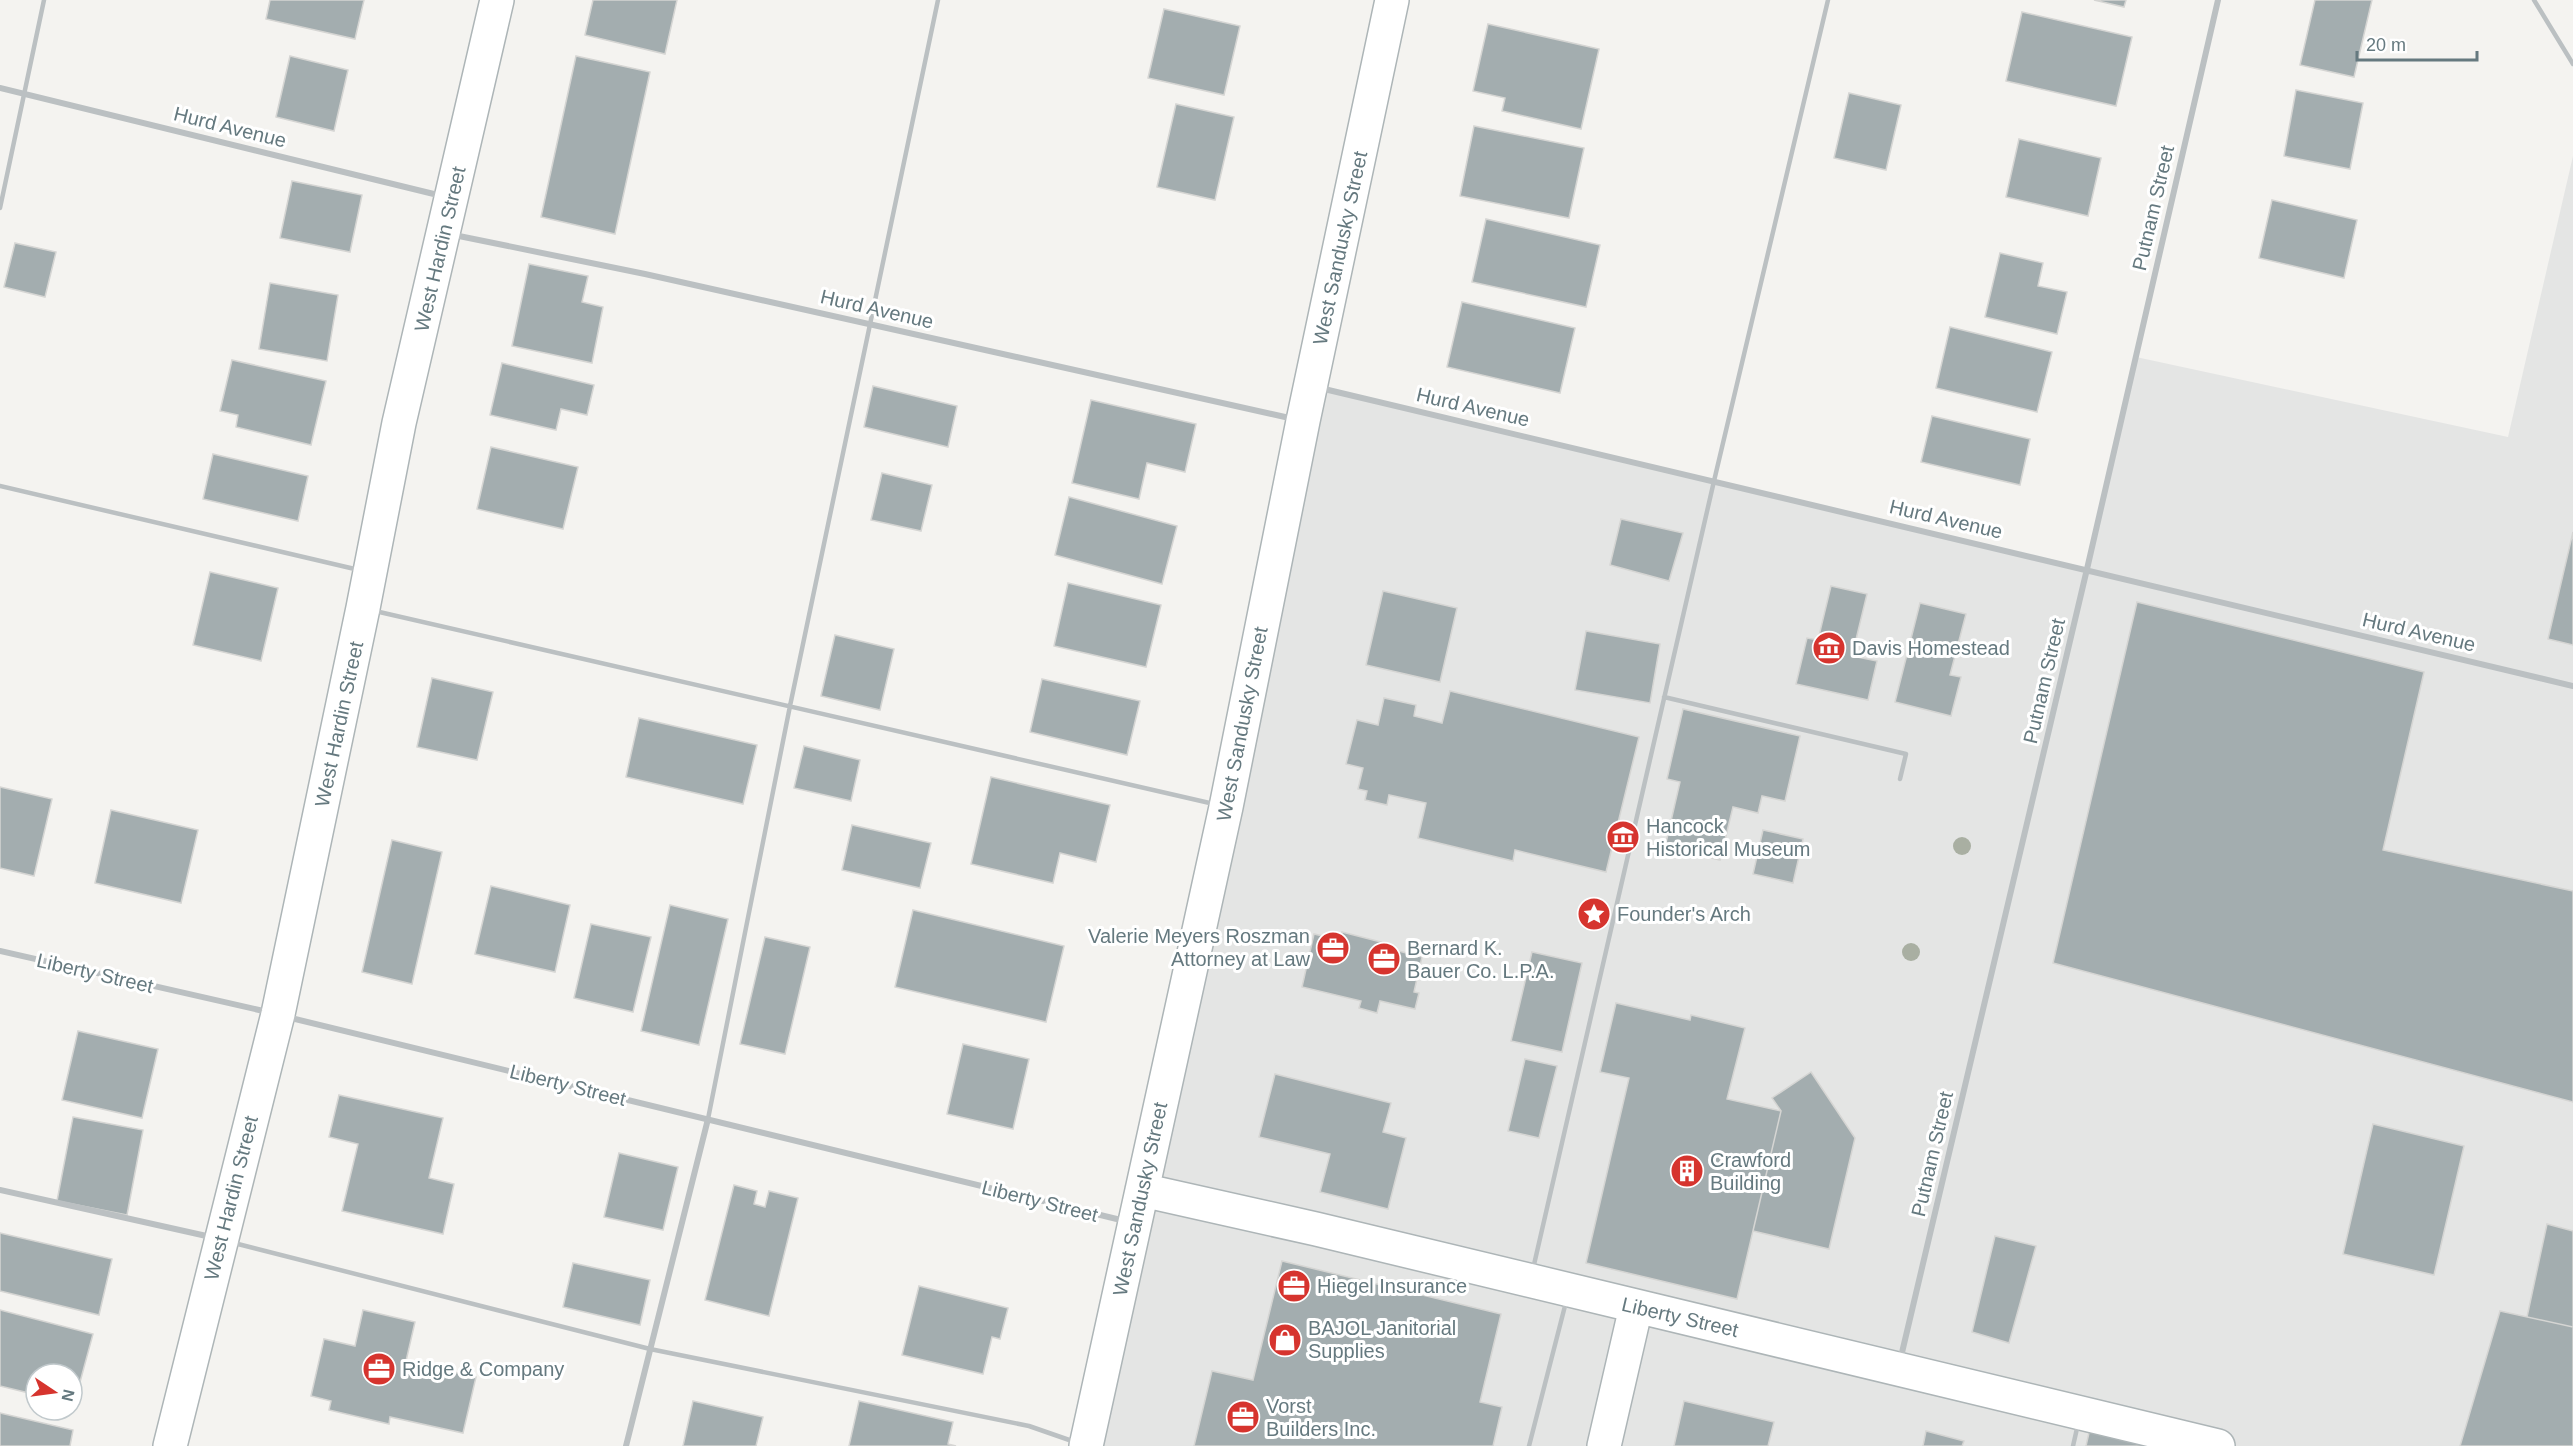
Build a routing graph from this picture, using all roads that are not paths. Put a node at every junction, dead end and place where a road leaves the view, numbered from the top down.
1 (45, 0) edge
2 (497, 0) edge
3 (938, 0) edge
4 (1392, 0) edge
5 (1828, 0) edge
6 (2218, 0) edge
7 (2534, 0) edge
8 (2573, 64) edge
9 (0, 87) edge
10 (24, 93) junction
11 (452, 198) junction
12 (0, 208) edge
13 (443, 233) junction
14 (870, 325) junction
15 (1311, 386) junction
16 (1303, 422) junction
17 (1714, 481) junction
18 (0, 486) edge
19 (2087, 569) junction
20 (370, 573) junction
21 (363, 608) junction
22 (2573, 686) edge
23 (1664, 697) junction
24 (790, 706) junction
25 (1900, 779) dead end
26 (1226, 807) junction
27 (0, 951) edge
28 (278, 1014) junction
29 (708, 1119) junction
30 (0, 1190) edge
31 (1142, 1190) junction
32 (1134, 1224) junction
33 (220, 1239) junction
34 (1530, 1281) junction
35 (1569, 1291) junction
36 (1636, 1307) junction
37 (650, 1349) junction
38 (1898, 1369) junction
39 (2081, 1413) junction
40 (170, 1446) edge
41 (626, 1446) edge
42 (1086, 1446) edge
43 (1529, 1446) edge
44 (1604, 1446) edge
45 (2073, 1446) edge
46 (2218, 1446) edge

1 - 10 lane
2 - 11 street, West Hardin Street
3 - 14 lane
4 - 15 street, West Sandusky Street
5 - 17 lane
6 - 19 street, Putnam Street
7 - 8 lane
9 - 10 street, Hurd Avenue
10 - 11 street, Hurd Avenue
10 - 12 lane
11 - 13 street, West Hardin Street
13 - 14 street, Hurd Avenue
13 - 20 street, West Hardin Street
14 - 16 street, Hurd Avenue
14 - 24 lane
15 - 16 street, West Sandusky Street
15 - 17 street, Hurd Avenue
16 - 26 street, West Sandusky Street
17 - 19 street, Hurd Avenue
17 - 23 lane
18 - 20 lane
19 - 22 street, Hurd Avenue
19 - 38 street, Putnam Street
20 - 21 street, West Hardin Street
21 - 24 lane
21 - 28 street, West Hardin Street
23 - 25 lane
23 - 34 lane
24 - 26 lane
24 - 29 lane
26 - 31 street, West Sandusky Street
27 - 28 street, Liberty Street
28 - 29 street, Liberty Street
28 - 33 street, West Hardin Street
29 - 32 street, Liberty Street
29 - 37 street
30 - 33 street
31 - 32 street, West Sandusky Street
31 - 34 street, Liberty Street
32 - 42 street, West Sandusky Street
33 - 37 lane
33 - 40 street, West Hardin Street
34 - 35 street, Liberty Street
35 - 36 street, Liberty Street
35 - 43 lane
36 - 38 street, Liberty Street
36 - 44 street
37 - 41 street
37 - 42 lane
38 - 39 street, Liberty Street
39 - 45 lane
39 - 46 street, Liberty Street

